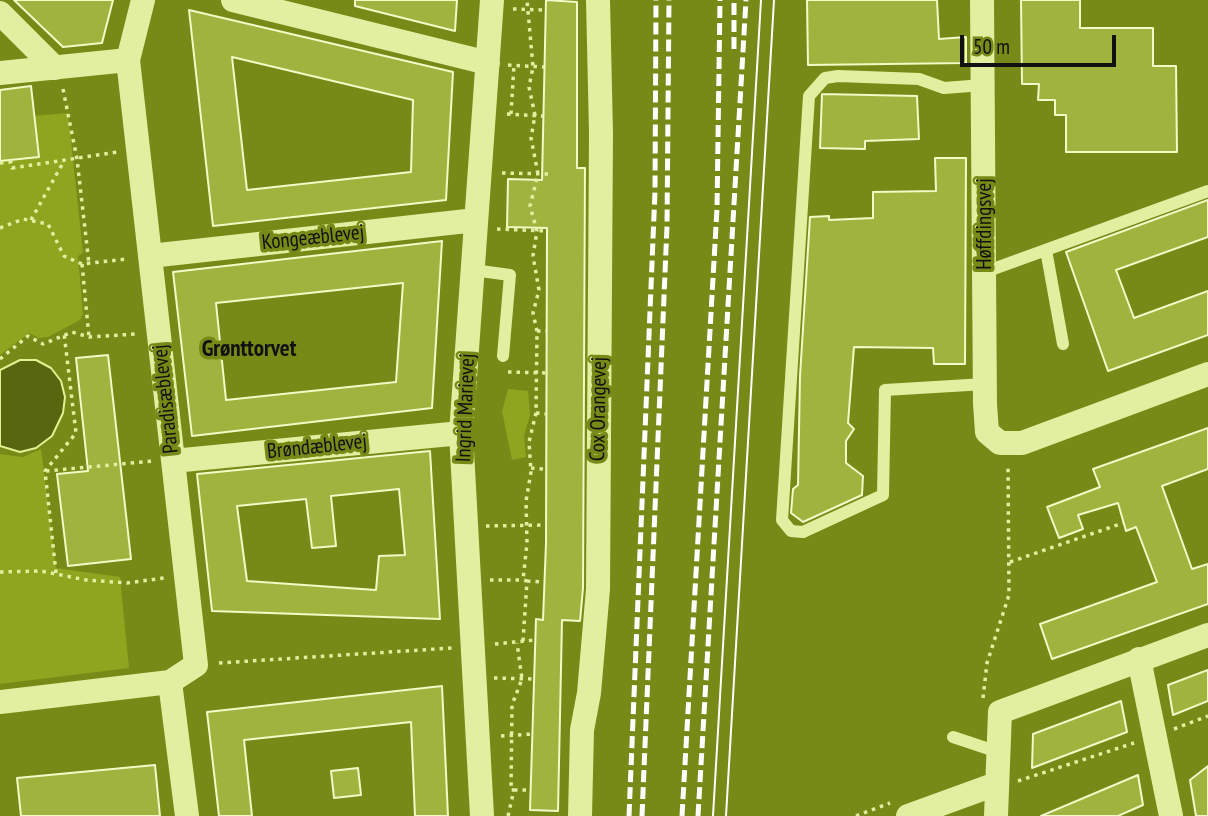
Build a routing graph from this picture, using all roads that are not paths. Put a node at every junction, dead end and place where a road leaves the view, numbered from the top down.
1 (8, 0) edge
2 (143, 0) edge
3 (233, 0) edge
4 (492, 0) edge
5 (598, 0) edge
6 (982, 0) edge
7 (0, 11) edge
8 (128, 60) junction
9 (488, 63) junction
10 (55, 68) junction
11 (0, 73) edge
12 (983, 85) junction
13 (1208, 191) edge
14 (476, 224) junction
15 (1046, 250) junction
16 (150, 256) junction
17 (473, 270) junction
18 (985, 272) junction
19 (1063, 344) dead end
20 (503, 356) dead end
21 (1208, 374) edge
22 (985, 384) junction
23 (461, 433) junction
24 (173, 461) junction
25 (1208, 635) edge
26 (1139, 659) junction
27 (170, 682) junction
28 (0, 702) edge
29 (953, 737) dead end
30 (998, 752) junction
31 (996, 784) junction
32 (187, 816) edge
33 (482, 816) edge
34 (580, 816) edge
35 (908, 816) edge
36 (996, 816) edge
37 (1171, 816) edge

1 - 7 street
2 - 8 street
3 - 9 street
4 - 9 street, Ingrid Marievej
5 - 34 street, Cox Orangevej
6 - 12 street, Høffdingsvej
7 - 10 street
8 - 10 street
8 - 16 street, Paradisæblevej
9 - 14 street, Ingrid Marievej
10 - 11 street
12 - 18 street, Høffdingsvej
12 - 22 lane
13 - 15 lane
14 - 16 street, Kongeæblevej
14 - 17 street, Ingrid Marievej
15 - 18 lane
15 - 19 lane
16 - 24 street, Paradisæblevej
17 - 20 lane
17 - 23 street, Ingrid Marievej
18 - 22 street, Høffdingsvej
21 - 22 street, Høffdingsvej
23 - 24 street, Brøndæblevej
23 - 33 street, Ingrid Marievej
24 - 27 street, Paradisæblevej
25 - 26 street
26 - 30 street
26 - 37 street
27 - 28 street
27 - 32 street
29 - 30 lane
30 - 31 street
31 - 35 street
31 - 36 street

